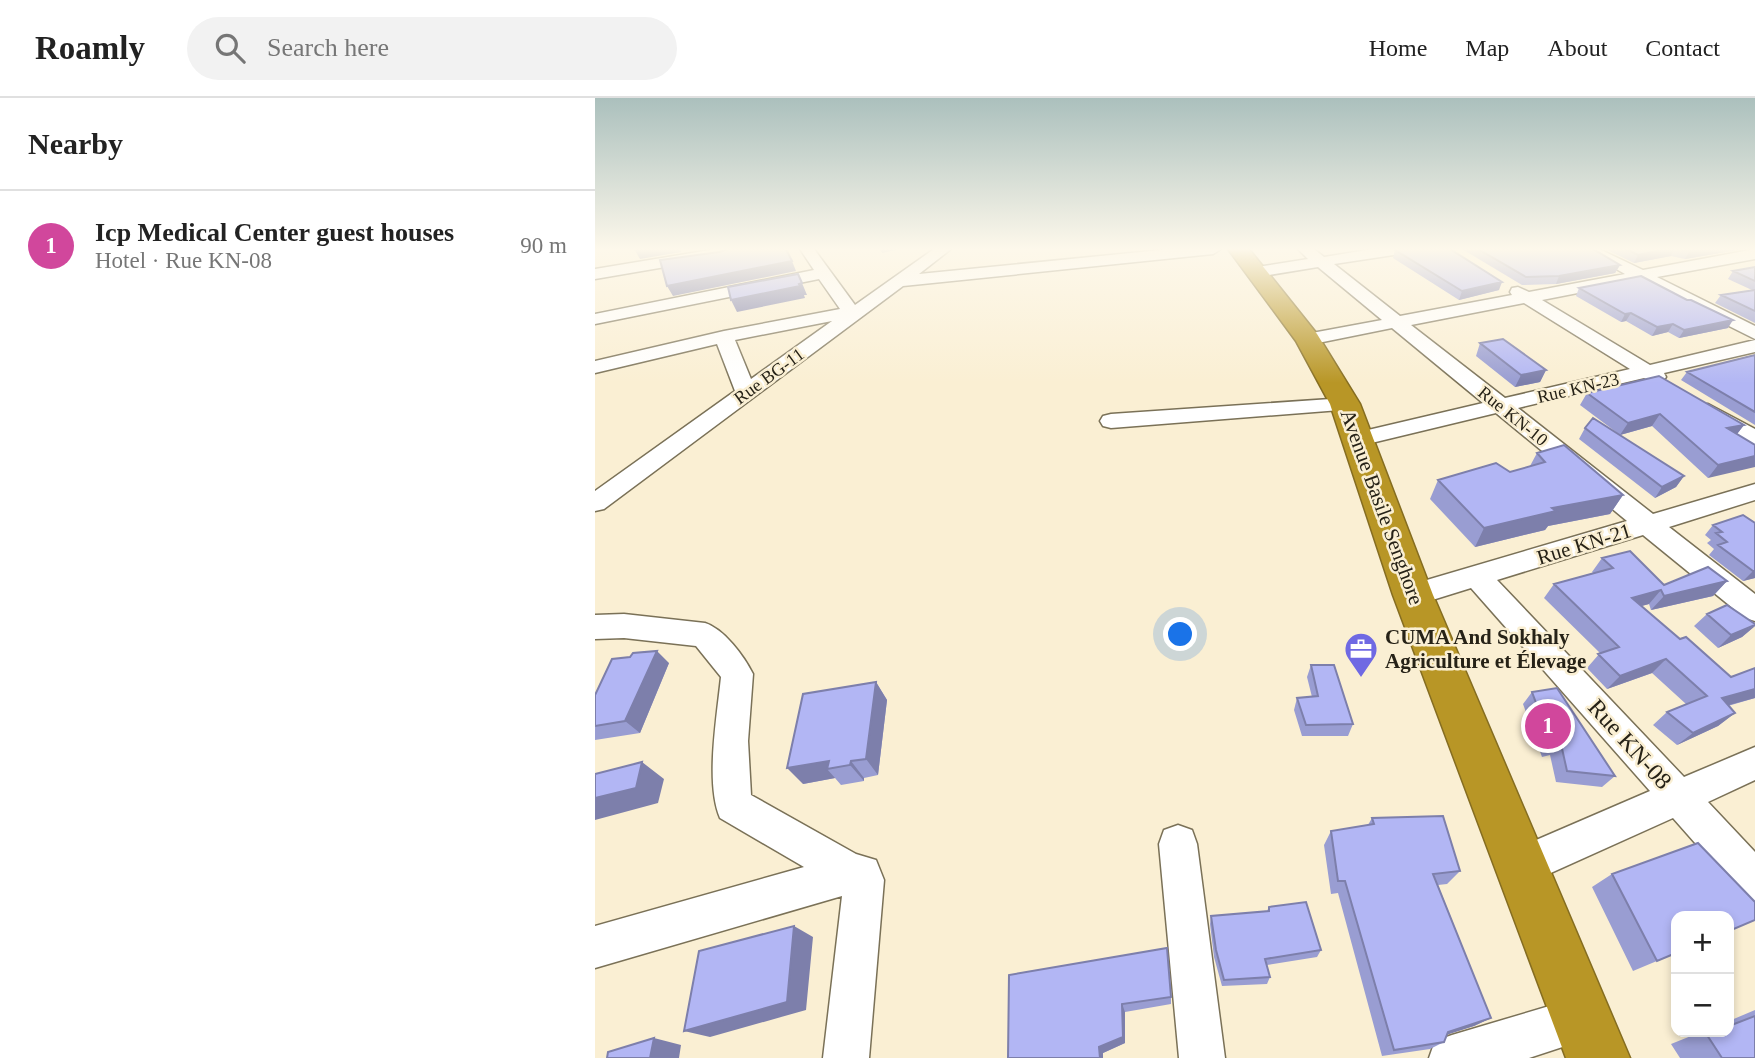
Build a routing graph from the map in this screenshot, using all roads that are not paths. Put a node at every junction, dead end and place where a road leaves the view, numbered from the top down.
1 (720, 294) edge
2 (839, 294) edge
3 (880, 294) edge
4 (1273, 294) edge
5 (1361, 294) edge
6 (1520, 294) edge
7 (1543, 294) edge
8 (1677, 294) edge
9 (1526, 297) junction
10 (853, 312) junction
11 (595, 319) edge
12 (1396, 322) junction
13 (1755, 334) edge
14 (724, 337) junction
15 (1308, 339) junction
16 (1755, 346) edge
17 (595, 367) edge
18 (1646, 372) junction
19 (1668, 385) edge
20 (746, 393) junction
21 (1690, 398) edge
22 (1501, 406) junction
23 (1111, 421) dead end
24 (1352, 422) junction
25 (1755, 439) edge
26 (595, 478) edge
27 (1755, 492) edge
28 (595, 503) edge
29 (1648, 524) junction
30 (1477, 576) junction
31 (1413, 595) junction
32 (1755, 610) edge
33 (595, 627) edge
34 (1755, 763) edge
35 (1678, 797) junction
36 (1178, 844) dead end
37 (1522, 866) junction
38 (852, 873) junction
39 (1755, 881) edge
40 (595, 947) edge
41 (1590, 1038) edge
42 (846, 1058) edge
43 (1202, 1058) edge
44 (1452, 1058) edge

1 - 11 street
2 - 10 street
3 - 10 street, Rue BG-11
4 - 15 highway, Avenue Basile Senghore
5 - 12 street, Rue KN-10
6 - 9 street
7 - 9 street
8 - 13 street
9 - 12 street
9 - 18 street
10 - 14 street
10 - 20 street, Rue BG-11
12 - 15 street
12 - 22 street, Rue KN-10
14 - 17 street
14 - 20 street
15 - 24 highway, Avenue Basile Senghore
16 - 18 street, Rue KN-23
18 - 19 street
18 - 22 street, Rue KN-23
20 - 28 street, Rue BG-11
21 - 25 street
22 - 24 street, Rue KN-23
22 - 29 street, Rue KN-10
23 - 24 street, Rue KN-23
24 - 31 highway, Avenue Basile Senghore
26 - 28 street
27 - 29 street, Rue KN-21
29 - 30 street, Rue KN-21
29 - 32 street, Rue KN-10
30 - 31 street, Rue KN-21
30 - 35 street, Rue KN-08
31 - 37 highway, Avenue Basile Senghore
33 - 38 street
34 - 35 street
35 - 37 street
35 - 39 street, Rue KN-08
36 - 43 street
37 - 41 highway, Avenue Basile Senghore
38 - 40 street
38 - 42 street
41 - 44 street

